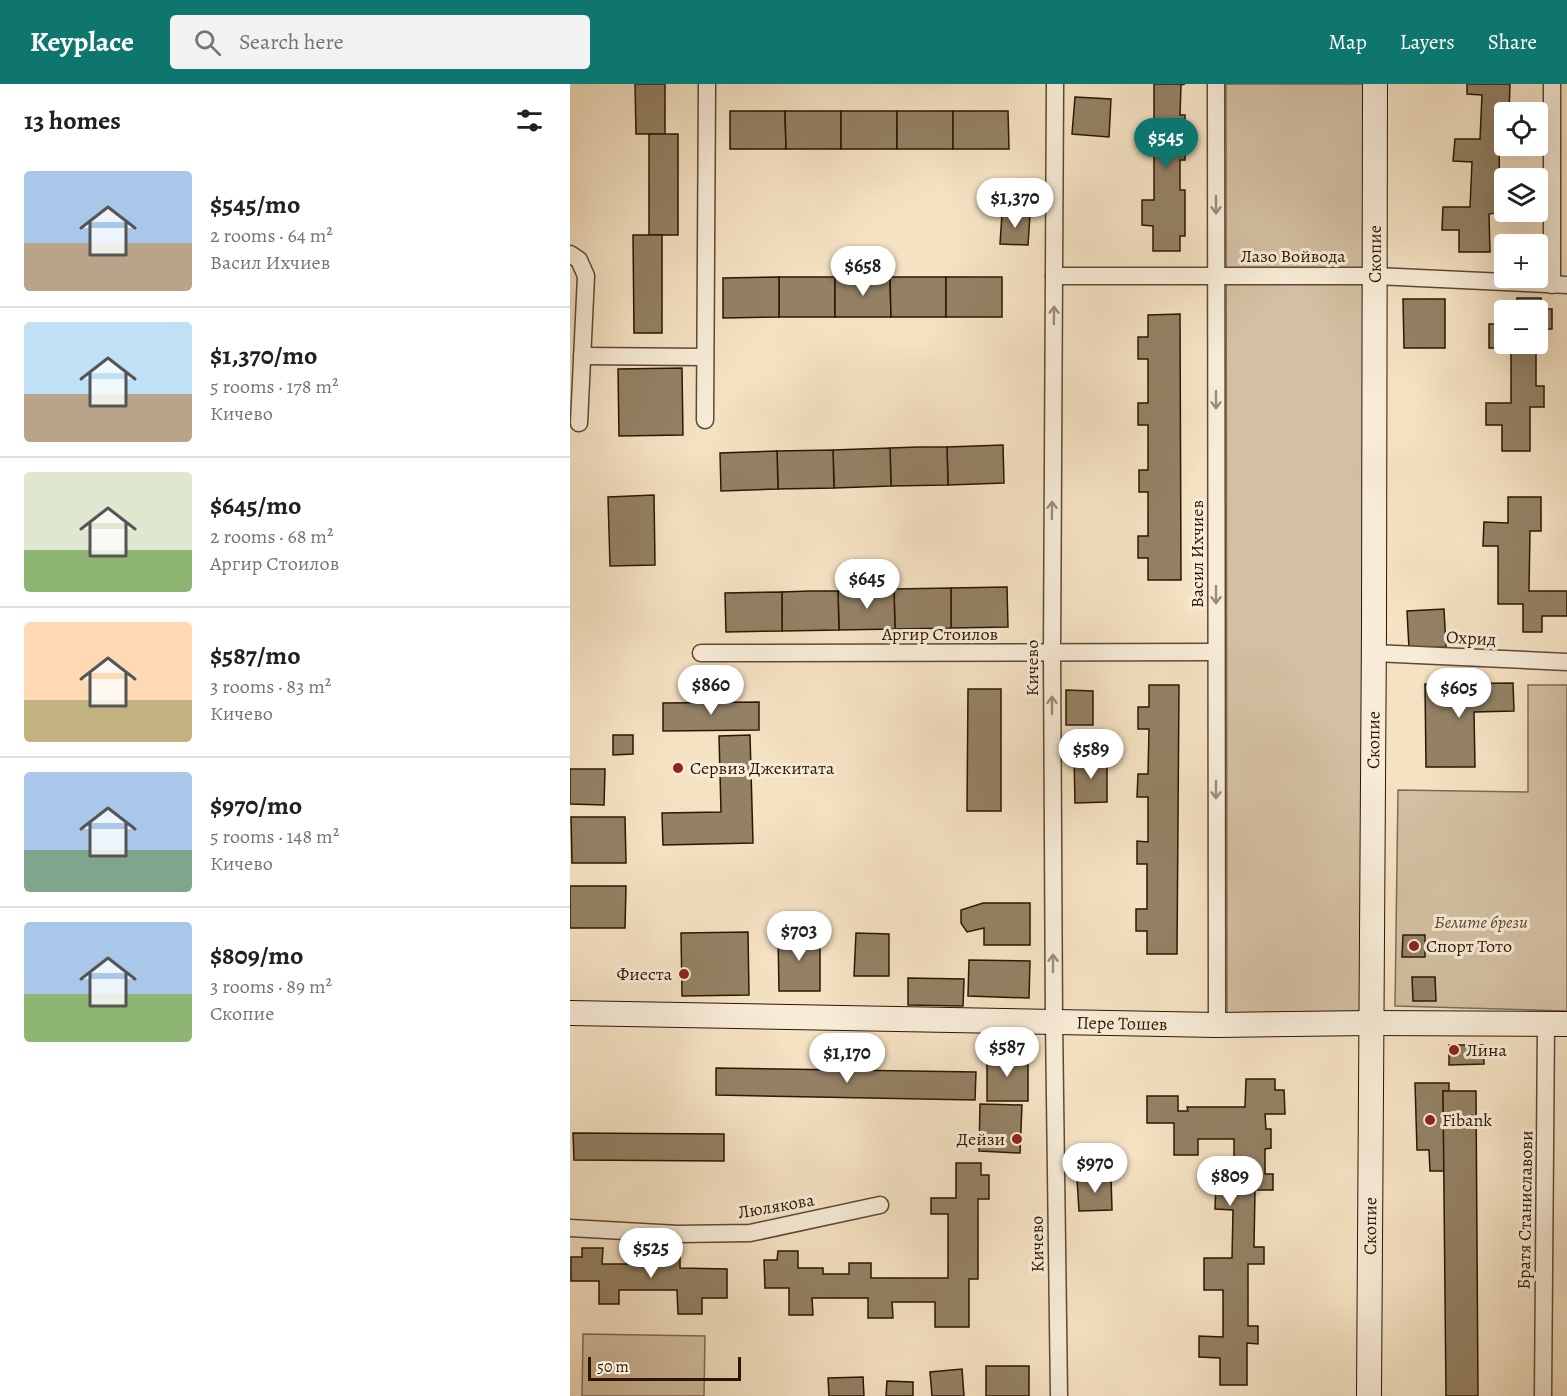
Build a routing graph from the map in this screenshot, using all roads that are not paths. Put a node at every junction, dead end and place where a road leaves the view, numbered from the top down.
1 (707, 84) edge
2 (1055, 84) edge
3 (1216, 84) edge
4 (1375, 84) edge
5 (1552, 84) edge
6 (570, 254) edge
7 (1054, 276) junction
8 (1216, 276) junction
9 (1376, 276) junction
10 (1560, 285) edge
11 (582, 356) junction
12 (705, 357) junction
13 (705, 420) dead end
14 (579, 423) dead end
15 (1216, 652) junction
16 (701, 653) dead end
17 (1052, 653) junction
18 (1374, 653) junction
19 (1567, 662) edge
20 (570, 1013) edge
21 (1054, 1022) junction
22 (1371, 1023) junction
23 (1557, 1024) edge
24 (1217, 1025) junction
25 (880, 1205) dead end
26 (570, 1228) edge
27 (1059, 1396) edge
28 (1369, 1396) edge
29 (1543, 1396) edge

1 - 12 street
2 - 7 street, Кичево
3 -> 8 street, Васил Ихчиев
4 - 9 street, Скопие
5 - 10 street
6 - 11 street
7 - 8 street, Лазо Войвода
17 -> 7 street, Кичево
8 - 9 street, Лазо Войвода
8 -> 15 street, Васил Ихчиев
9 - 10 street, Лазо Войвода
9 - 18 street, Скопие
11 - 12 street
11 - 14 street
12 - 13 street
15 - 17 street, Аргир Стоилов
15 -> 24 street, Васил Ихчиев
16 - 17 street, Аргир Стоилов
21 -> 17 street, Кичево
18 - 19 street, Охрид
18 - 22 street, Скопие
20 - 21 street, Пере Тошев
21 - 24 street, Пере Тошев
21 - 27 street, Кичево
22 - 23 street, Пере Тошев
22 - 24 street, Пере Тошев
22 - 28 street, Скопие
23 - 29 street, Братя Станиславови
25 - 26 street, Люлякова

